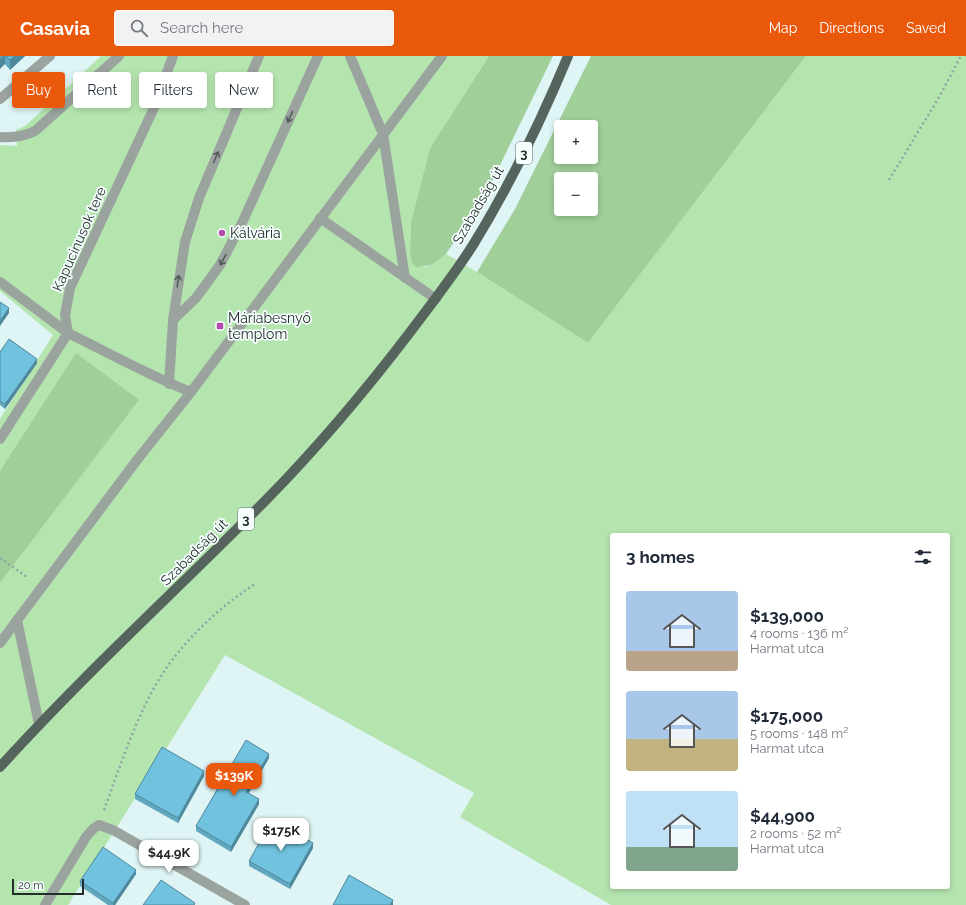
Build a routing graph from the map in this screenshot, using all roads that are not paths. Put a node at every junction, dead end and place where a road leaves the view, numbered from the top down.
1 (50, 56) edge
2 (119, 56) edge
3 (173, 56) edge
4 (259, 56) edge
5 (318, 56) edge
6 (350, 56) edge
7 (442, 56) edge
8 (568, 56) edge
9 (0, 99) edge
10 (383, 134) junction
11 (0, 137) edge
12 (320, 218) junction
13 (405, 278) junction
14 (0, 282) edge
15 (436, 299) junction
16 (173, 320) junction
17 (68, 333) junction
18 (169, 384) junction
19 (191, 392) junction
20 (0, 439) edge
21 (17, 620) junction
22 (0, 643) edge
23 (39, 724) junction
24 (0, 767) edge
25 (45, 905) edge
26 (245, 905) edge

1 - 9 street
2 - 11 street
3 - 17 street, Kapucinusok tere
16 -> 4 street
5 -> 16 street
6 - 10 street
7 - 10 street
8 - 15 main road, Szabadság út / 3
10 - 12 street
10 - 13 street
12 - 13 street
12 - 19 street
13 - 15 street
14 - 17 street
15 - 23 main road, Szabadság út / 3
16 - 18 street
17 - 18 street
17 - 20 street
18 - 19 street
19 - 21 street
21 - 22 street
21 - 23 street
23 - 24 main road, Szabadság út / 3
25 - 26 street

